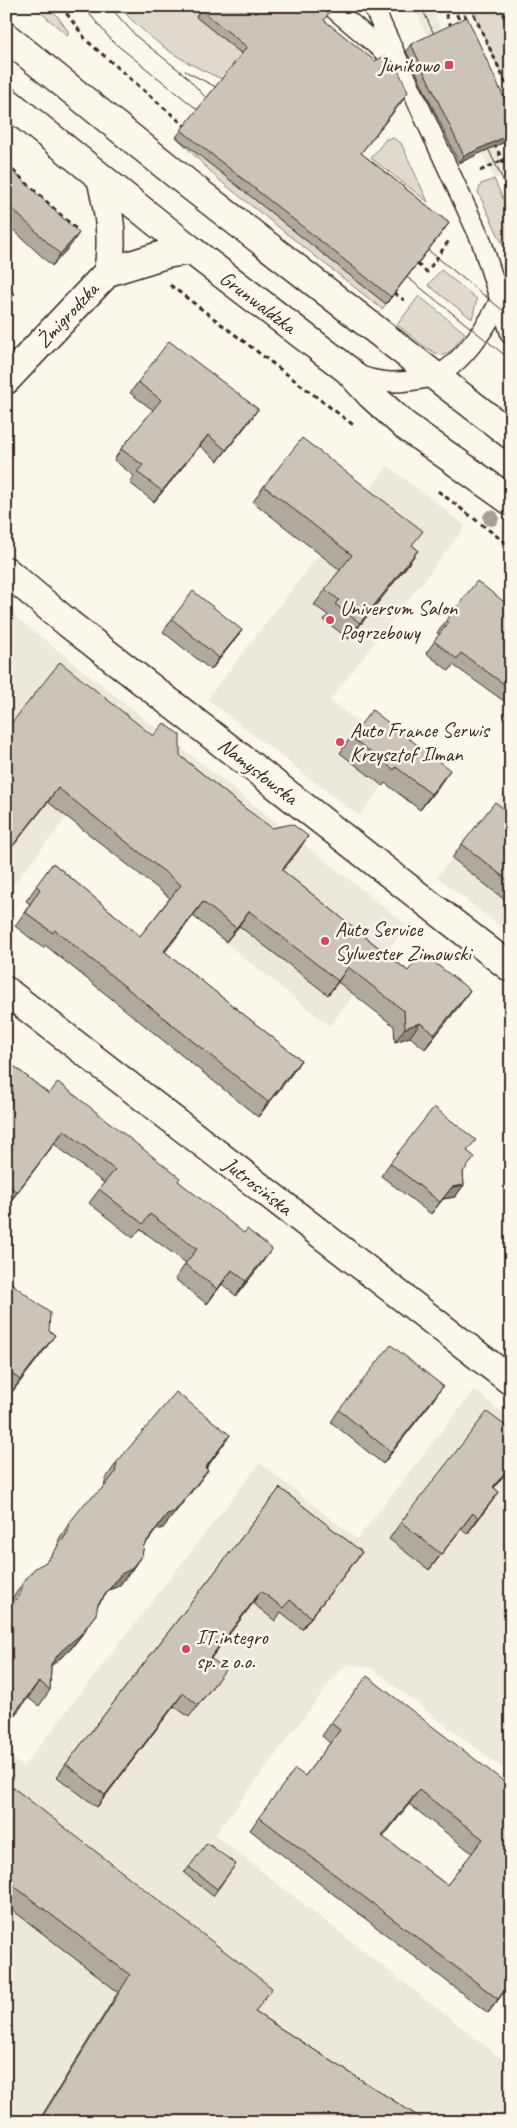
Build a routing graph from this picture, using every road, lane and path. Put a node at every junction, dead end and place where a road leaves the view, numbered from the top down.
1 (61, 6) edge
2 (373, 6) edge
3 (442, 6) edge
4 (453, 6) edge
5 (461, 6) edge
6 (470, 6) edge
7 (500, 6) edge
8 (333, 8) dead end
9 (469, 24) edge
10 (465, 32) edge
11 (455, 33) edge
12 (511, 34) edge
13 (6, 37) edge
14 (398, 64) junction
15 (498, 86) edge
16 (511, 94) edge
17 (6, 101) edge
18 (511, 113) edge
19 (185, 126) edge
20 (500, 132) edge
21 (491, 136) edge
22 (511, 154) edge
23 (6, 164) edge
24 (101, 178) junction
25 (511, 178) edge
26 (449, 234) edge
27 (84, 237) dead end
28 (191, 250) junction
29 (417, 264) edge
30 (108, 272) junction
31 (164, 283) dead end
32 (394, 293) edge
33 (500, 299) junction
34 (404, 300) dead end
35 (511, 335) edge
36 (348, 370) junction
37 (436, 376) junction
38 (6, 380) edge
39 (363, 433) dead end
40 (511, 435) edge
41 (433, 487) dead end
42 (511, 501) edge
43 (511, 547) edge
44 (6, 572) edge
45 (511, 968) edge
46 (6, 991) edge
47 (511, 1381) edge

1 - 19 path
2 - 14 lane
3 - 11 path
4 - 10 path
5 - 9 path
6 - 16 path
7 - 12 path
8 - 14 lane
13 - 37 street
14 - 33 lane
15 - 18 path
17 - 24 street, Grunwaldzka
20 - 22 path
21 - 25 path
23 - 27 path
24 - 28 street, Grunwaldzka
24 - 30 street, Żmigrodzka
26 - 29 path
28 - 30 street, Żmigrodzka
28 - 36 street, Grunwaldzka
30 - 38 street, Żmigrodzka
31 - 39 path
32 - 34 path
33 - 35 lane
33 - 37 lane
36 - 37 lane
36 - 42 street, Grunwaldzka
37 - 40 street
41 - 43 path
44 - 45 street, Namysłowska
46 - 47 street, Jutrosińska

